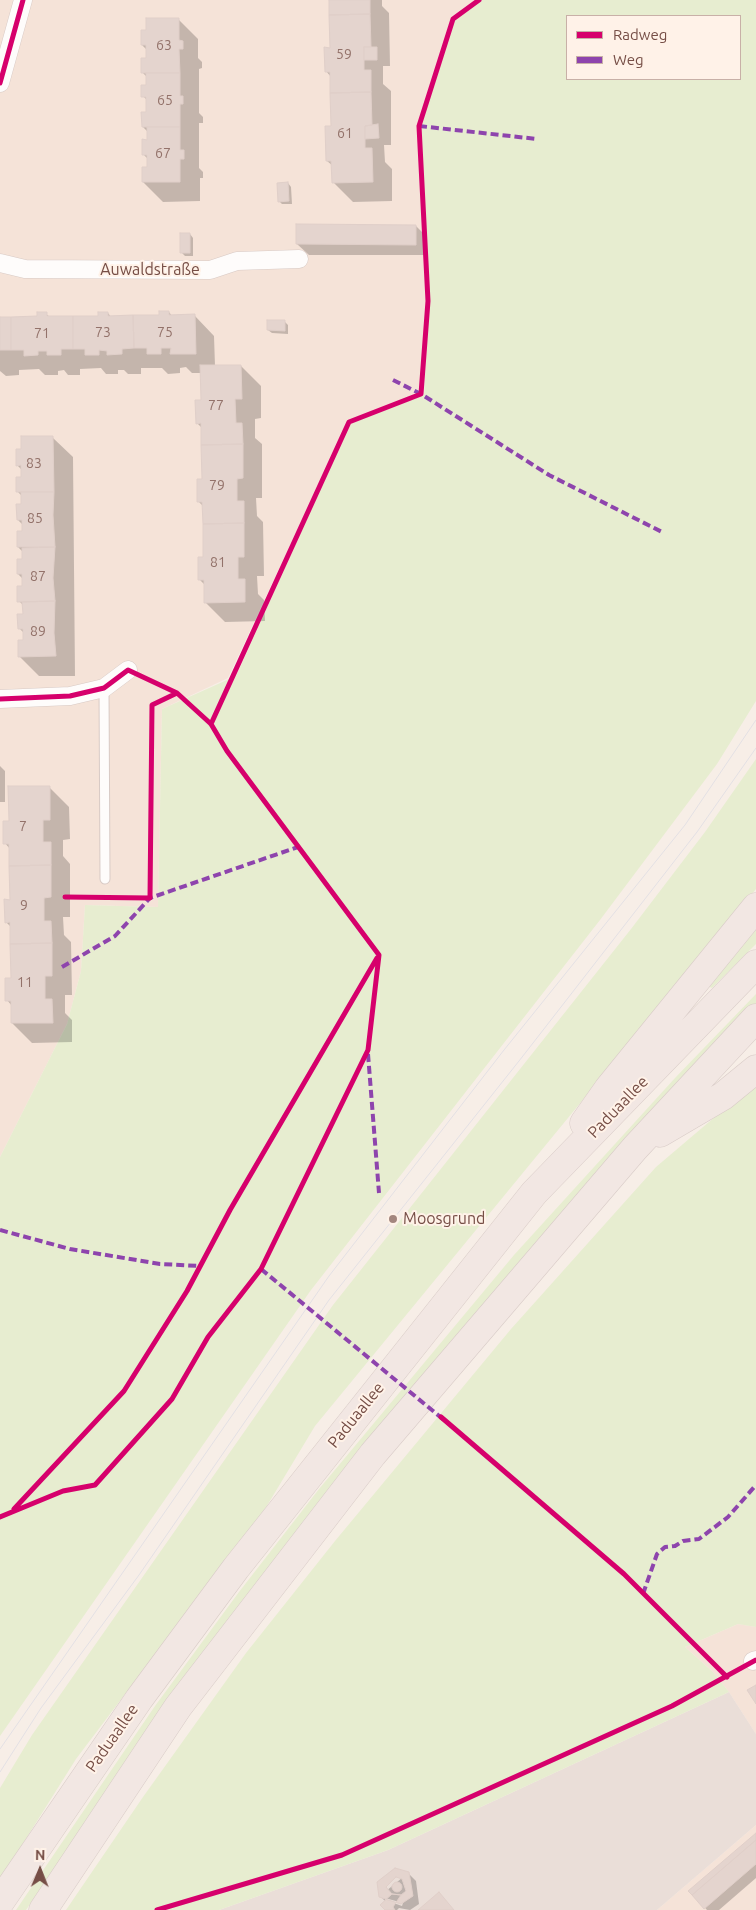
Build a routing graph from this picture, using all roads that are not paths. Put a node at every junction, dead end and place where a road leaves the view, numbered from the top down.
1 (23, 0) edge
2 (4, 55) edge
3 (0, 83) edge
4 (299, 259) dead end
5 (0, 263) edge
6 (128, 670) dead end
7 (104, 688) junction
8 (0, 699) edge
9 (105, 880) dead end
10 (756, 907) edge
11 (756, 964) edge
12 (756, 1018) edge
13 (756, 1069) edge
14 (635, 1148) junction
15 (534, 1194) junction
16 (0, 1902) edge
17 (43, 1910) edge

1 - 2 street
2 - 3 street
4 - 5 street, Auwaldstraße
6 - 7 street
7 - 8 street
7 - 9 lane
10 - 15 highway
11 - 15 highway, Paduaallee
12 - 14 highway
13 - 14 highway
14 - 17 highway
15 - 16 highway, Paduaallee

